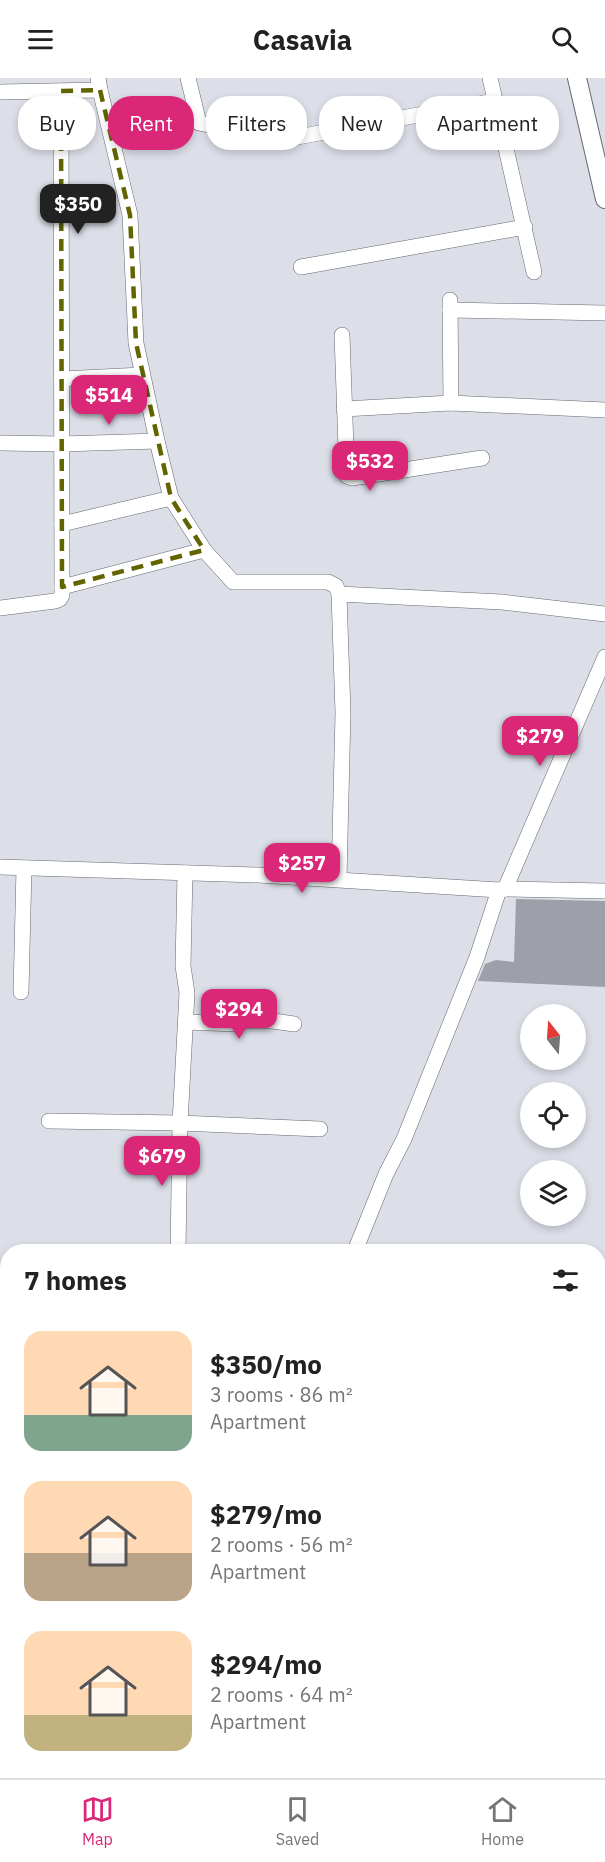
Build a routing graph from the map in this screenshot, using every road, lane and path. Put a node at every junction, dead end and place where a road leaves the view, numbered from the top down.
1 (188, 78) edge
2 (490, 78) edge
3 (576, 78) edge
4 (99, 84) edge
5 (61, 91) junction
6 (0, 92) edge
7 (494, 96) edge
8 (416, 115) edge
9 (507, 150) edge
10 (605, 199) edge
11 (525, 227) junction
12 (301, 267) dead end
13 (534, 272) dead end
14 (605, 313) edge
15 (342, 335) dead end
16 (142, 375) junction
17 (62, 379) junction
18 (451, 403) junction
19 (344, 409) junction
20 (605, 410) edge
21 (157, 441) junction
22 (0, 443) edge
23 (62, 444) junction
24 (482, 458) dead end
25 (171, 498) junction
26 (62, 524) junction
27 (204, 550) junction
28 (62, 587) junction
29 (339, 594) junction
30 (0, 608) edge
31 (605, 614) edge
32 (605, 657) edge
33 (0, 867) edge
34 (24, 868) junction
35 (185, 873) junction
36 (339, 879) junction
37 (502, 890) junction
38 (605, 891) edge
39 (21, 992) dead end
40 (186, 1022) junction
41 (294, 1024) dead end
42 (49, 1121) dead end
43 (180, 1123) junction
44 (320, 1129) dead end
45 (178, 1244) edge
46 (358, 1244) edge

1 - 8 street
2 - 7 street
3 - 10 street
4 - 5 street
4 - 16 street
5 - 6 street
5 - 17 street
9 - 11 street
11 - 12 street
11 - 13 street
14 - 18 street
15 - 19 street
16 - 17 street
16 - 21 street
17 - 23 street
18 - 19 street
18 - 20 street
19 - 24 street
21 - 23 street
21 - 25 street
22 - 23 street
23 - 26 street
25 - 26 street
25 - 27 street
26 - 28 street
27 - 28 street
27 - 29 street
28 - 30 street
29 - 31 street
29 - 36 street
32 - 37 street
33 - 34 street
34 - 35 street
34 - 39 street
35 - 36 street
35 - 40 street
36 - 37 street
37 - 38 street
37 - 46 street
40 - 41 street
40 - 43 street
42 - 43 street
43 - 44 street
43 - 45 street

